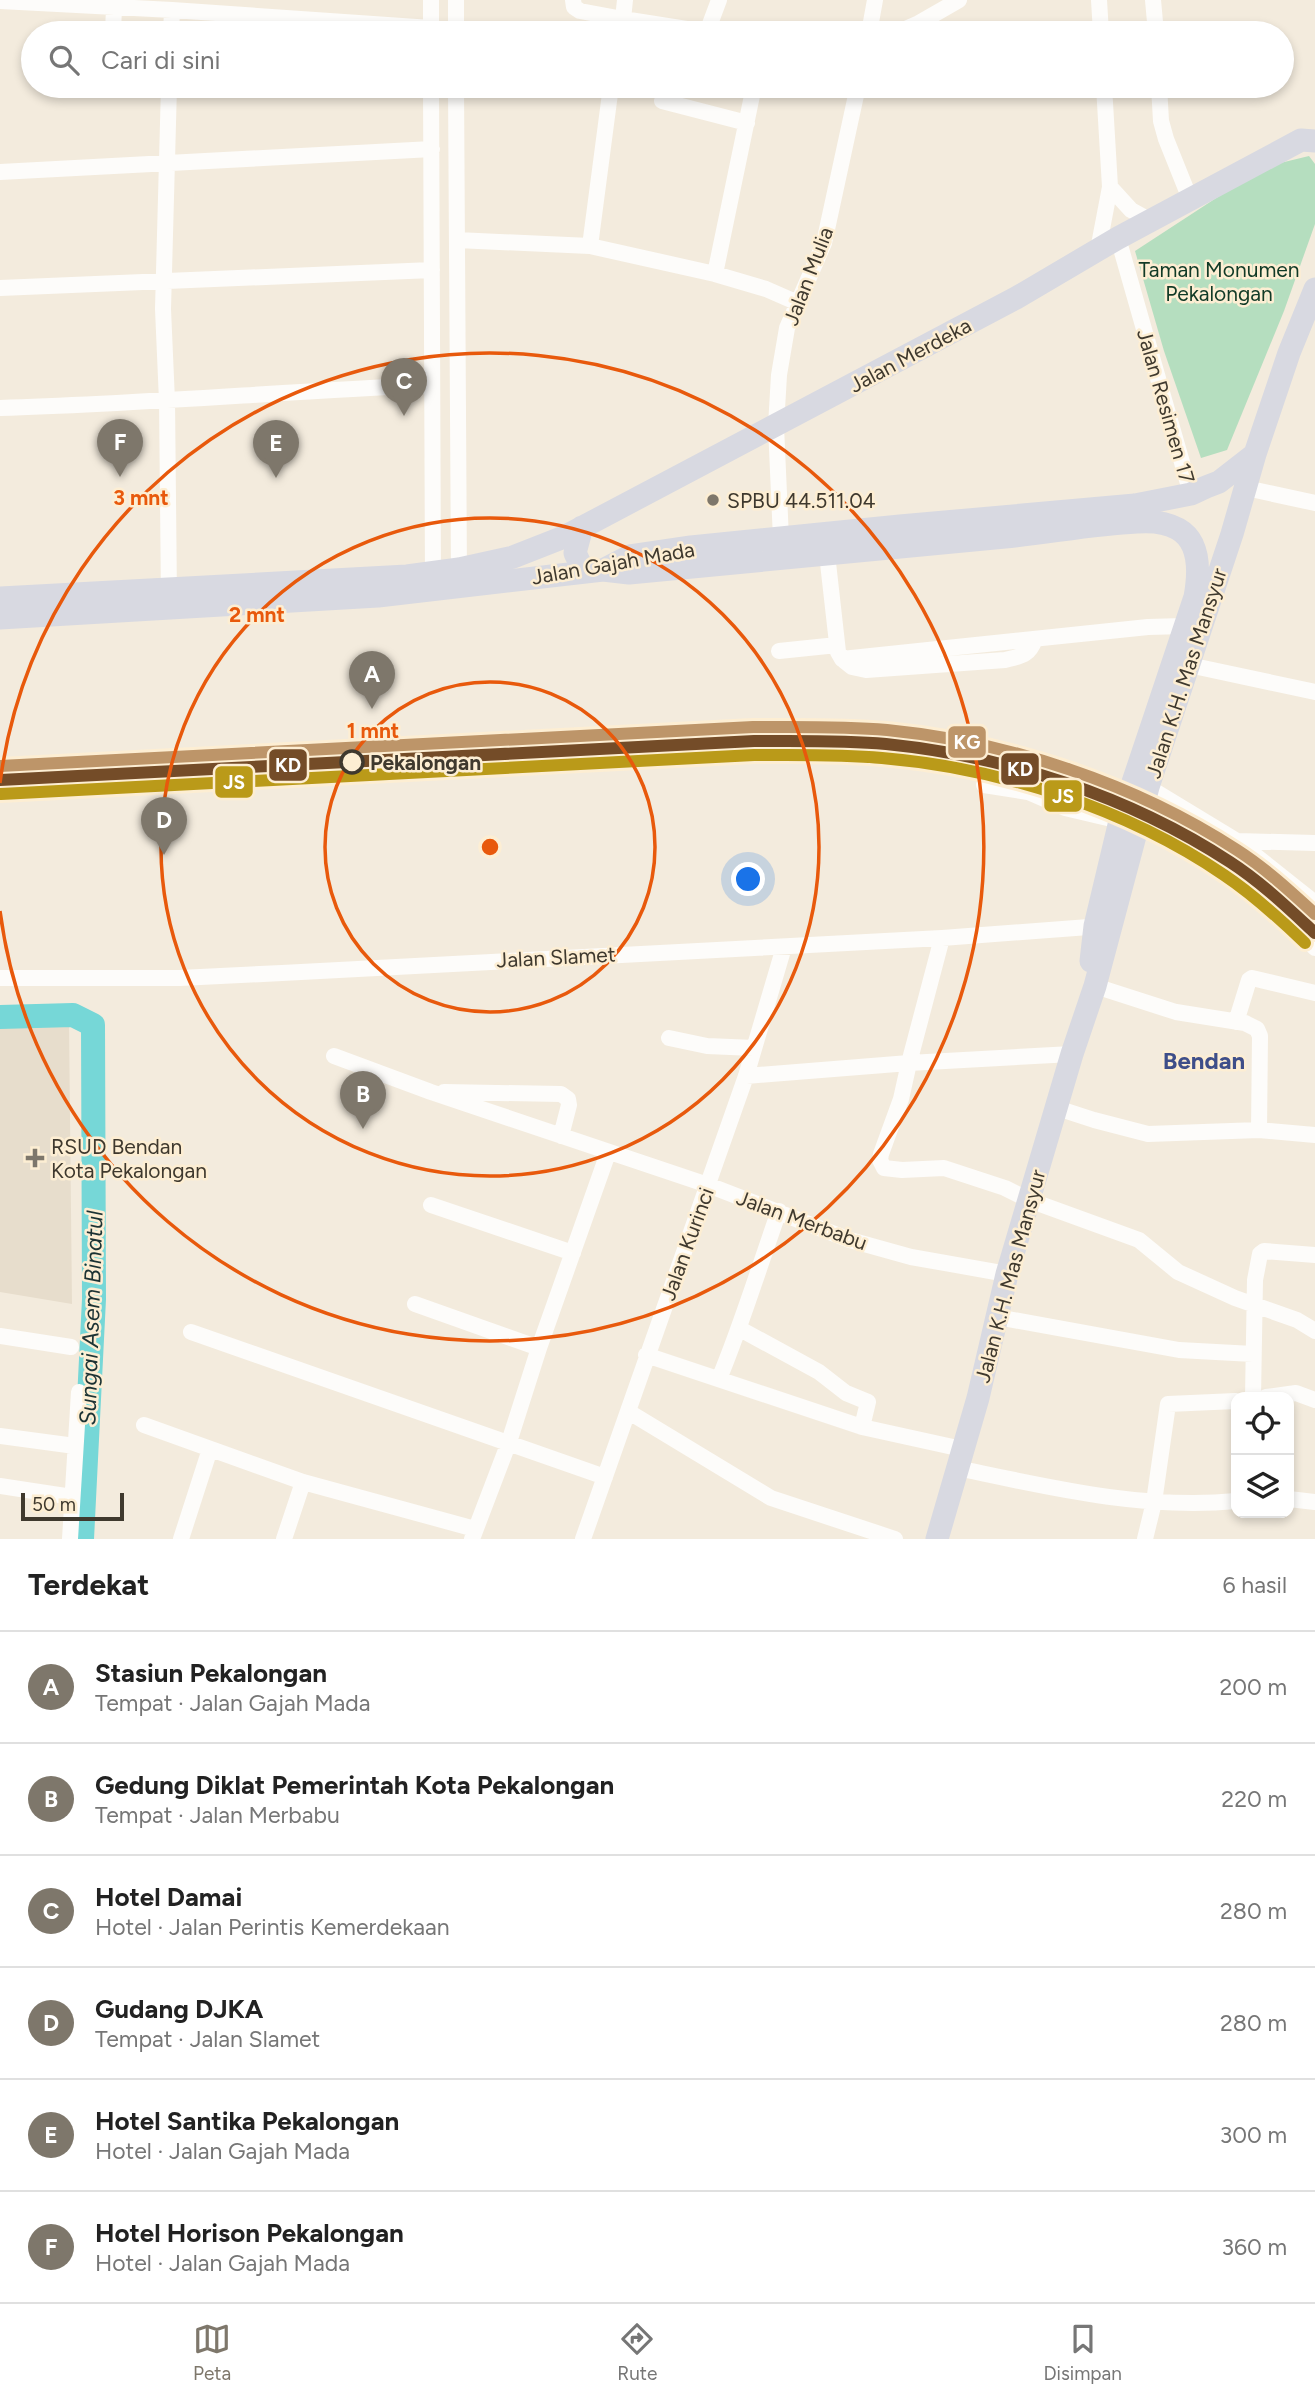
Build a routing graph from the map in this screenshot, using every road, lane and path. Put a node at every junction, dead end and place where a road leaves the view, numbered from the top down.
1 (431, 0) edge
2 (456, 0) edge
3 (573, 0) edge
4 (625, 0) edge
5 (719, 0) edge
6 (876, 0) edge
7 (959, 0) edge
8 (1099, 0) edge
9 (1153, 0) edge
10 (0, 1) edge
11 (114, 8) junction
12 (172, 10) junction
13 (113, 21) edge
14 (172, 21) edge
15 (308, 21) edge
16 (431, 21) edge
17 (456, 21) edge
18 (607, 21) edge
19 (622, 21) edge
20 (713, 21) edge
21 (872, 21) edge
22 (922, 21) edge
23 (1100, 21) edge
24 (1155, 21) edge
25 (169, 98) edge
26 (431, 98) edge
27 (456, 98) edge
28 (609, 98) edge
29 (752, 98) edge
30 (855, 98) edge
31 (1105, 98) edge
32 (1160, 98) edge
33 (662, 101) dead end
34 (747, 123) junction
35 (1308, 141) edge
36 (432, 149) junction
37 (166, 163) junction
38 (0, 172) edge
39 (1110, 187) junction
40 (1190, 199) junction
41 (1152, 221) junction
42 (457, 240) junction
43 (1108, 244) junction
44 (590, 246) junction
45 (432, 270) junction
46 (715, 274) junction
47 (164, 280) junction
48 (0, 288) edge
49 (1315, 289) edge
50 (798, 303) junction
51 (432, 385) junction
52 (167, 401) junction
53 (0, 408) edge
54 (776, 426) junction
55 (1255, 454) junction
56 (1246, 488) junction
57 (1191, 494) junction
58 (1315, 503) edge
59 (1092, 518) junction
60 (582, 527) junction
61 (781, 539) junction
62 (827, 554) junction
63 (513, 557) joint
64 (594, 571) junction
65 (459, 578) junction
66 (433, 582) junction
67 (0, 598) edge
68 (169, 599) junction
69 (0, 618) edge
70 (1184, 625) junction
71 (779, 652) dead end
72 (840, 652) junction
73 (1189, 665) junction
74 (1315, 692) edge
75 (984, 785) dead end
76 (1148, 787) junction
77 (1129, 825) junction
78 (1237, 841) junction
79 (1315, 843) edge
80 (1315, 903) edge
81 (1103, 926) junction
82 (942, 938) junction
83 (784, 947) junction
84 (1315, 948) edge
85 (0, 978) edge
86 (1095, 986) junction
87 (1315, 993) edge
88 (1085, 1013) junction
89 (1236, 1022) junction
90 (669, 1038) dead end
91 (754, 1048) junction
92 (1072, 1054) junction
93 (334, 1056) dead end
94 (909, 1063) junction
95 (746, 1076) junction
96 (430, 1092) junction
97 (1057, 1108) junction
98 (1259, 1130) junction
99 (1315, 1135) edge
100 (561, 1136) junction
101 (608, 1153) junction
102 (708, 1185) junction
103 (1029, 1200) junction
104 (431, 1205) dead end
105 (779, 1211) junction
106 (573, 1253) junction
107 (1315, 1255) edge
108 (1007, 1274) junction
109 (415, 1304) dead end
110 (1255, 1305) junction
111 (997, 1317) junction
112 (740, 1329) junction
113 (1315, 1331) edge
114 (191, 1332) dead end
115 (0, 1336) edge
116 (71, 1347) dead end
117 (539, 1348) junction
118 (1253, 1354) junction
119 (646, 1356) junction
120 (719, 1379) junction
121 (79, 1392) dead end
122 (1253, 1392) edge
123 (1294, 1393) edge
124 (1315, 1400) edge
125 (1231, 1401) edge
126 (629, 1412) junction
127 (145, 1425) dead end
128 (862, 1427) junction
129 (0, 1436) edge
130 (509, 1442) junction
131 (75, 1446) junction
132 (210, 1449) junction
133 (960, 1459) junction
134 (604, 1477) junction
135 (303, 1482) junction
136 (0, 1486) edge
137 (72, 1497) junction
138 (1294, 1500) edge
139 (1154, 1502) junction
140 (1231, 1502) edge
141 (1315, 1502) edge
142 (474, 1534) edge
143 (70, 1539) edge
144 (181, 1539) edge
145 (284, 1539) edge
146 (583, 1539) edge
147 (895, 1539) edge
148 (937, 1539) edge
149 (1145, 1539) edge

1 - 16 street
2 - 17 street
3 - 18 street
4 - 19 street
5 - 20 street
6 - 21 street
7 - 22 street
8 - 23 street
9 - 24 street
10 - 11 street
11 - 12 street
11 - 13 street
12 - 14 street
12 - 15 street
25 - 37 street
26 - 36 street
27 - 42 street
28 - 44 street
29 - 34 street
30 - 50 street, Jalan Mulia
31 - 39 street
32 - 40 street
33 - 34 street
34 - 46 street
35 - 40 highway, Jalan Merdeka
36 - 37 street
36 - 45 street
37 - 38 street
37 - 47 street
39 - 41 street
39 - 43 street
40 - 41 highway, Jalan Merdeka
41 - 43 highway, Jalan Merdeka
42 - 44 street
42 - 65 street
43 - 54 highway, Jalan Merdeka
43 - 57 street, Jalan Resimen 17
44 - 46 street
45 - 47 street
45 - 51 street
46 - 50 street
47 - 48 street
47 - 52 street
49 - 55 highway, Jalan K.H. Mas Mansyur
50 - 54 street, Jalan Mulia
51 - 52 street
51 - 66 street
52 - 53 street
52 - 68 street
54 - 60 highway, Jalan Merdeka
54 - 61 street, Jalan Mulia
55 - 56 highway, Jalan K.H. Mas Mansyur
55 - 57 highway, Jalan Gajah Mada
56 - 58 street
56 - 73 highway, Jalan K.H. Mas Mansyur
57 - 59 highway, Jalan Gajah Mada
59 - 61 highway, Jalan Gajah Mada
59 - 62 highway
59 - 70 highway, Jalan K.H. Mas Mansyur
60 - 63 highway, Jalan Merdeka
60 - 64 highway
61 - 64 highway, Jalan Gajah Mada
62 - 64 highway
62 - 72 street
63 - 65 highway, Jalan Gajah Mada
64 - 65 highway, Jalan Gajah Mada
65 - 66 highway, Jalan Gajah Mada
66 - 68 highway, Jalan Gajah Mada
67 - 68 highway, Jalan Gajah Mada
68 - 69 highway, Jalan Gajah Mada
70 - 72 street
70 - 77 highway, Jalan K.H. Mas Mansyur
71 - 72 street
73 - 74 street
73 - 76 highway, Jalan K.H. Mas Mansyur
75 - 77 street
76 - 77 highway, Jalan K.H. Mas Mansyur
76 - 78 street
77 - 81 highway, Jalan K.H. Mas Mansyur
77 - 84 street
78 - 79 street
78 - 80 street
81 - 82 street, Jalan Slamet
81 - 86 highway, Jalan K.H. Mas Mansyur
81 - 88 highway, Jalan K.H. Mas Mansyur
82 - 83 street, Jalan Slamet
82 - 94 street
83 - 85 street, Jalan Slamet
83 - 91 street, Jalan Kurinci
86 - 88 highway, Jalan K.H. Mas Mansyur
86 - 89 street
87 - 89 street
88 - 92 highway, Jalan K.H. Mas Mansyur
89 - 98 street
90 - 91 street
91 - 95 street, Jalan Kurinci
92 - 94 street
92 - 97 highway, Jalan K.H. Mas Mansyur
93 - 96 street, Jalan Merbabu
94 - 95 street
94 - 103 street
95 - 102 street, Jalan Kurinci
96 - 100 street, Jalan Merbabu
96 - 100 street, Jalan Merbabu
97 - 98 street
97 - 103 highway, Jalan K.H. Mas Mansyur
98 - 99 street
100 - 101 street, Jalan Merbabu
101 - 102 street, Jalan Merbabu
101 - 106 street
102 - 105 street, Jalan Merbabu
102 - 119 street, Jalan Kurinci
103 - 108 highway, Jalan K.H. Mas Mansyur
103 - 110 street
104 - 106 street
105 - 108 street, Jalan Merbabu
105 - 112 street
106 - 117 street
107 - 110 street
108 - 111 highway, Jalan K.H. Mas Mansyur
109 - 117 street
110 - 113 street
110 - 118 street
111 - 118 street
111 - 133 highway, Jalan K.H. Mas Mansyur
112 - 120 street
112 - 128 street
114 - 130 street
115 - 116 street
117 - 130 street
118 - 122 street
119 - 120 street
119 - 126 street, Jalan Kurinci
120 - 128 street
121 - 131 street
123 - 124 street
125 - 139 street
126 - 134 street, Jalan Kurinci
126 - 147 street
127 - 132 street
128 - 133 street
129 - 131 street
130 - 134 street
130 - 142 street
131 - 137 street
132 - 135 street
132 - 144 street
133 - 139 street
133 - 148 highway, Jalan K.H. Mas Mansyur
134 - 146 street, Jalan Kurinci
135 - 142 street
135 - 145 street
136 - 137 street
137 - 143 street
138 - 141 street
139 - 140 street
139 - 149 street

